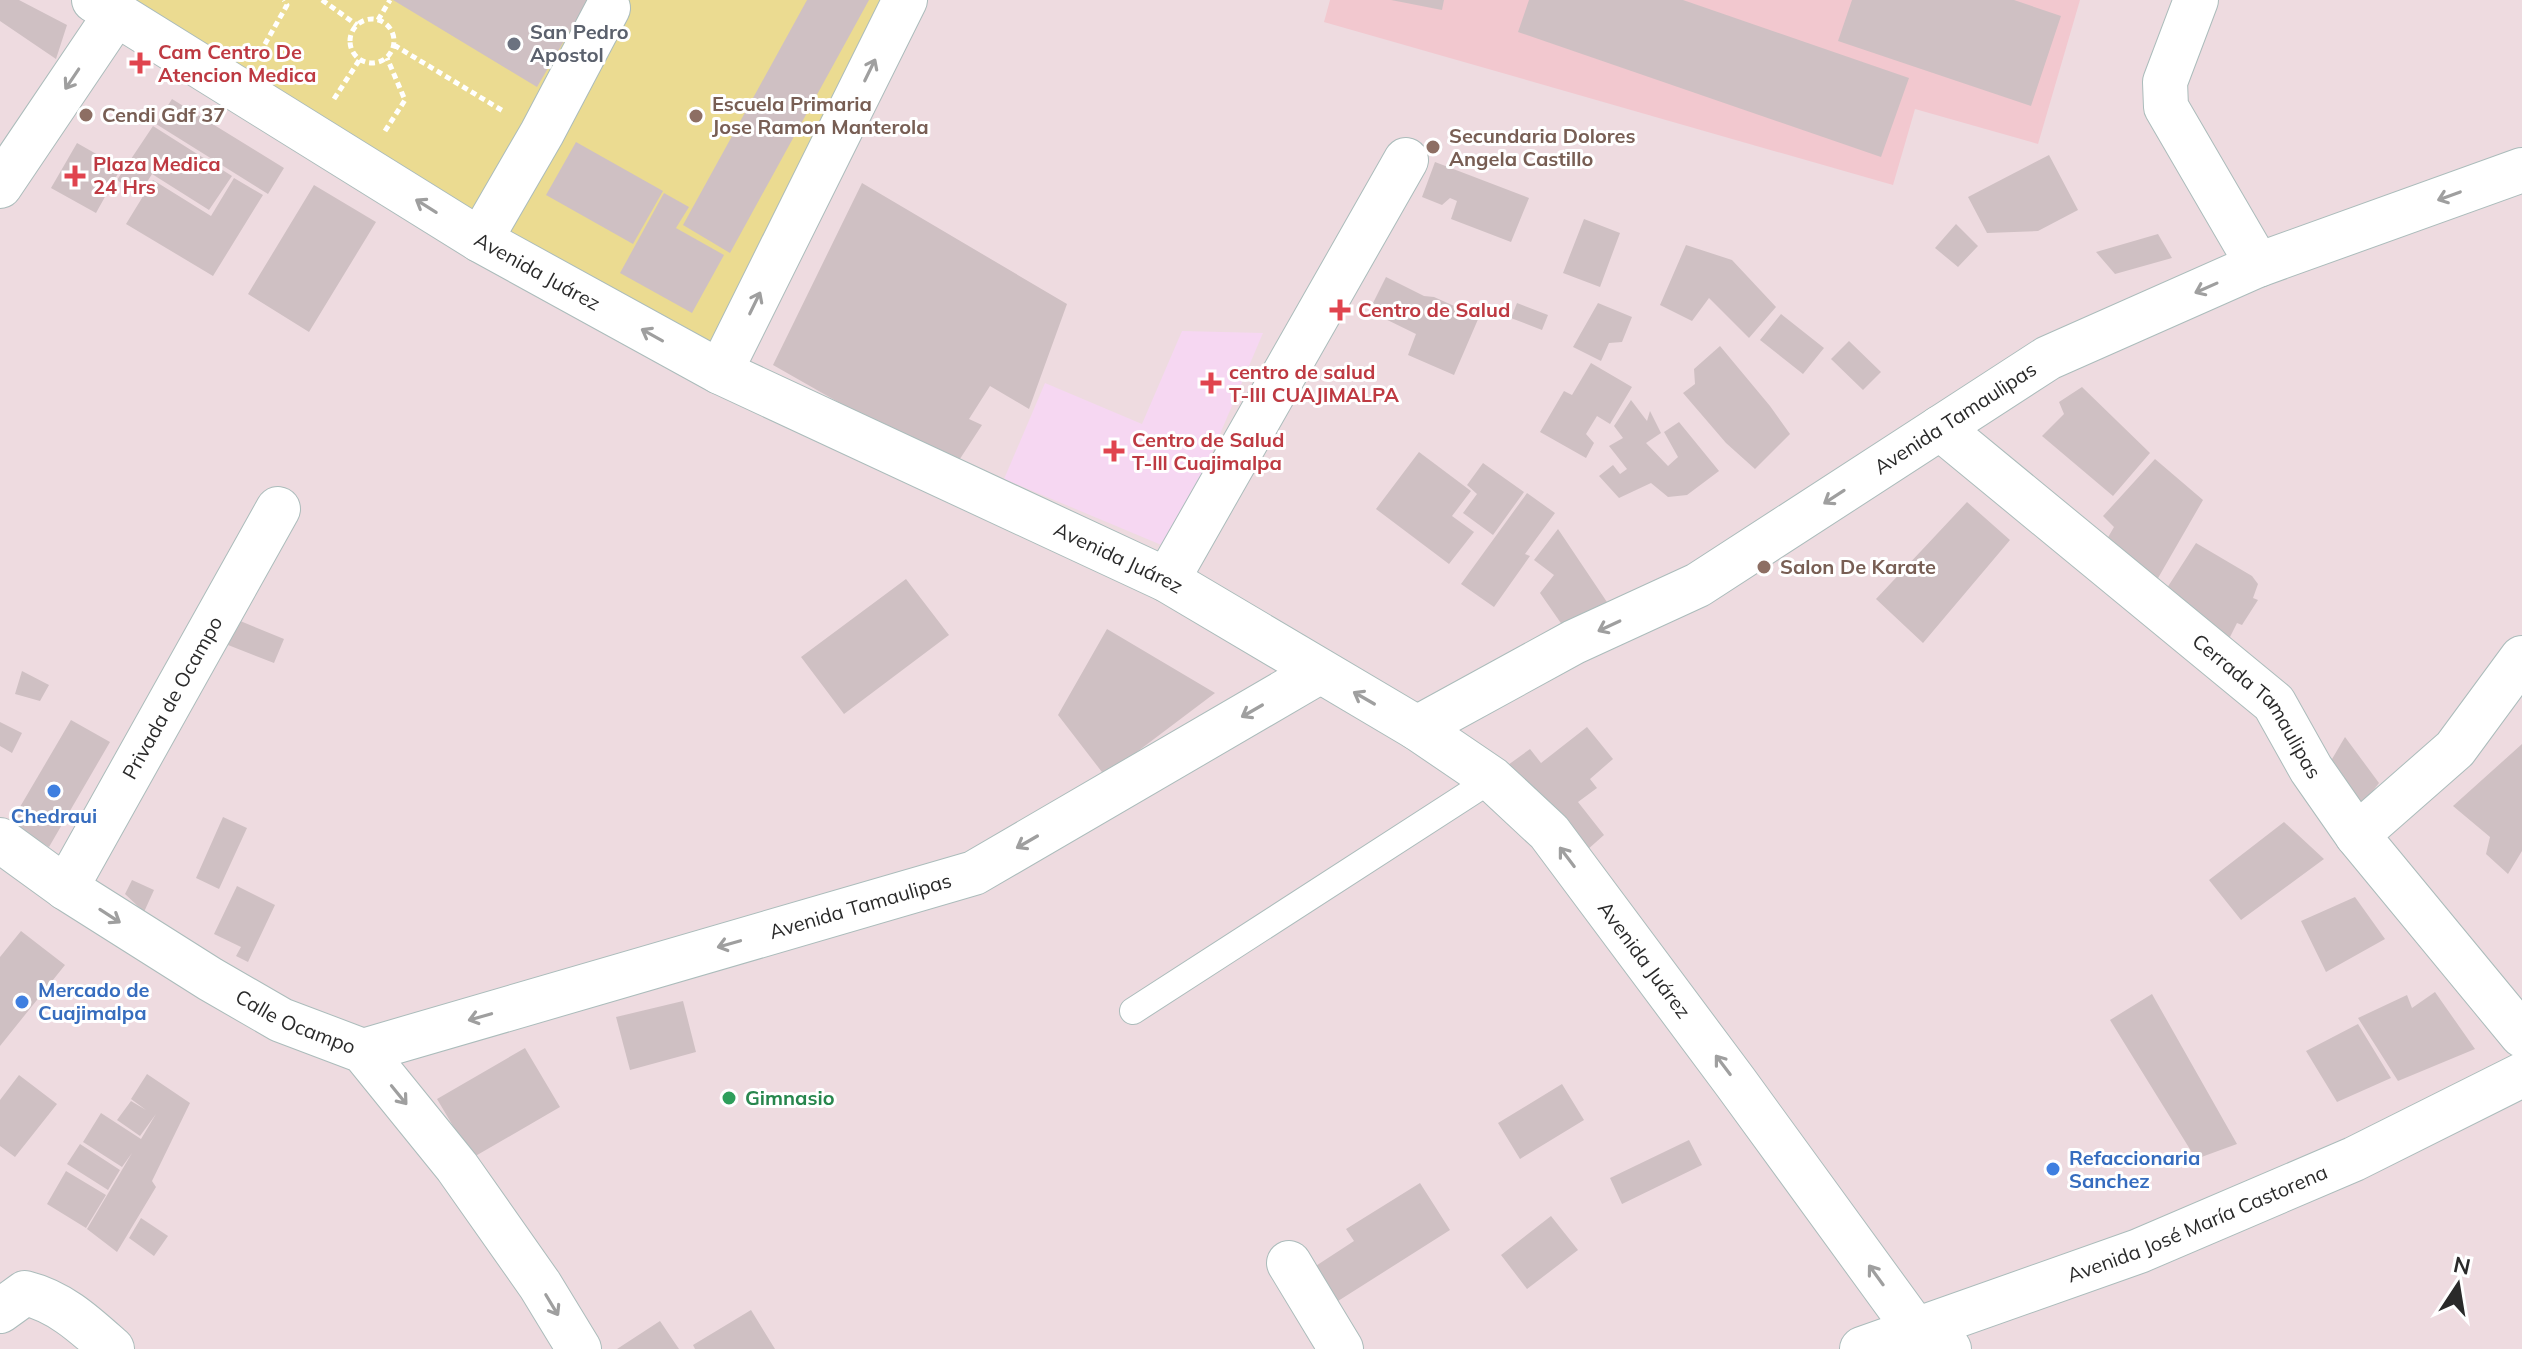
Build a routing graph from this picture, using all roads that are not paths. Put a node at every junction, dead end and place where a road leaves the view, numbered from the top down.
1 (905, 0) edge
2 (2196, 0) edge
3 (105, 7) edge
4 (608, 8) dead end
5 (1406, 160) dead end
6 (2522, 170) edge
7 (0, 186) edge
8 (480, 240) junction
9 (2258, 265) junction
10 (720, 372) junction
11 (1940, 428) junction
12 (278, 509) dead end
13 (1167, 580) junction
14 (2522, 658) edge
15 (1319, 672) junction
16 (1417, 728) junction
17 (1492, 779) junction
18 (2357, 835) junction
19 (0, 840) edge
20 (66, 888) junction
21 (1133, 1011) dead end
22 (2522, 1035) edge
23 (363, 1051) junction
24 (2522, 1075) edge
25 (1289, 1263) dead end
26 (0, 1311) edge
27 (1932, 1339) edge
28 (112, 1349) edge
29 (579, 1349) edge
30 (1341, 1349) edge
31 (1862, 1349) edge

10 -> 1 street
2 - 9 street
3 -> 7 street
8 -> 3 street, Avenida Juárez
4 - 8 street
5 - 13 street
6 -> 9 street, Avenida Tamaulipas
10 -> 8 street, Avenida Juárez
9 -> 11 street, Avenida Tamaulipas
10 - 13 street, Avenida Juárez
11 -> 16 street, Avenida Tamaulipas
11 - 18 street, Cerrada Tamaulipas
12 - 20 street, Privada de Ocampo
13 - 15 street, Avenida Juárez
14 - 18 street
16 -> 15 street, Avenida Juárez
15 -> 23 street, Avenida Tamaulipas
16 - 17 street, Avenida Juárez
17 - 21 lane
27 -> 17 street, Avenida Juárez
18 - 22 street, Cerrada Tamaulipas
19 - 20 street, Calle Ocampo
20 -> 23 street, Calle Ocampo
23 -> 29 street, Calle Ocampo
24 - 27 street, Avenida José María Castorena
25 - 30 street
26 - 28 street
27 - 31 street, Avenida José María Castorena

